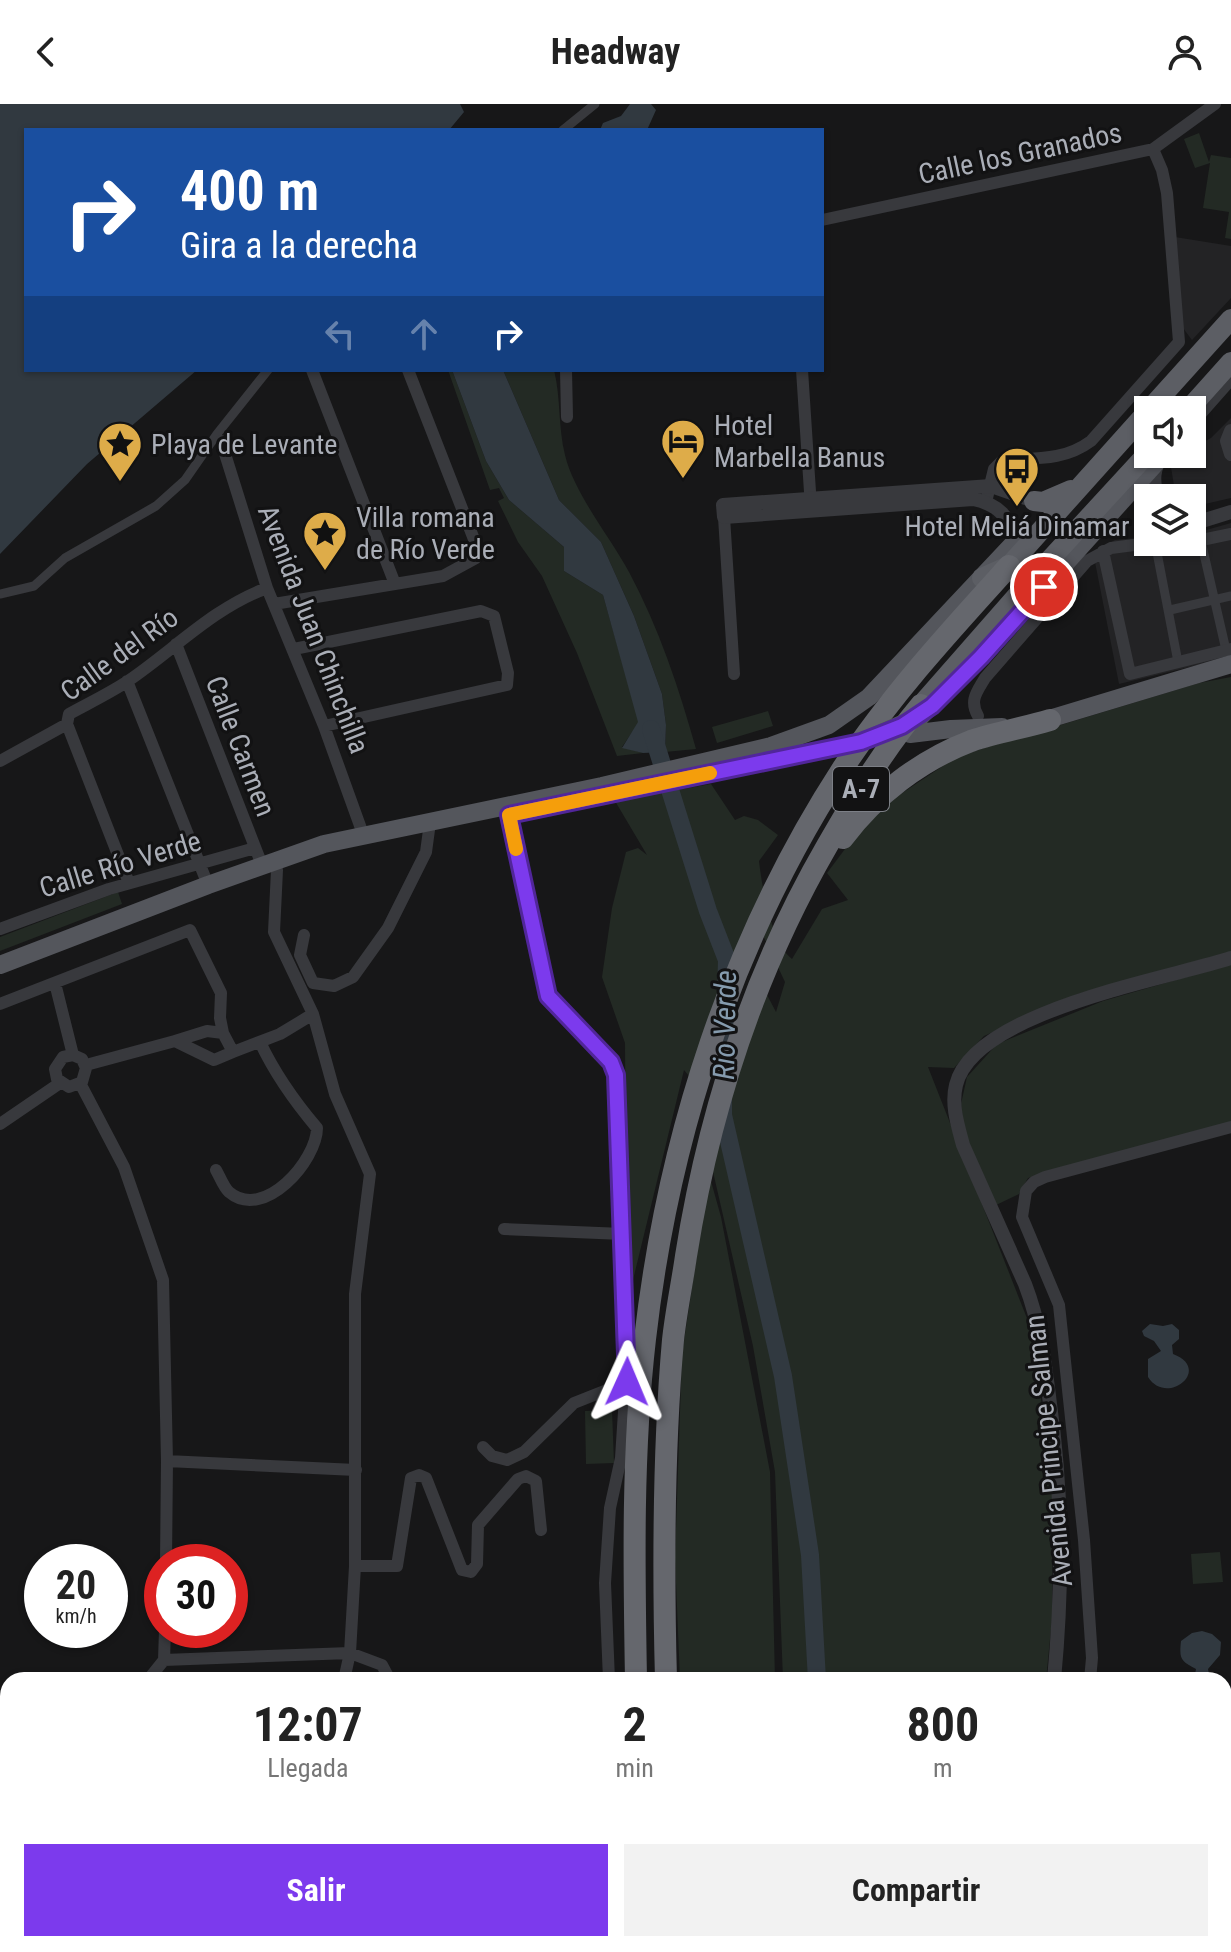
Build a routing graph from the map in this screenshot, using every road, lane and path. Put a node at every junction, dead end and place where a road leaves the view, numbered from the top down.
1 (595, 104) edge
2 (1215, 104) edge
3 (565, 128) edge
4 (1153, 149) junction
5 (824, 220) edge
6 (1231, 319) edge
7 (1231, 362) edge
8 (266, 372) edge
9 (313, 372) edge
10 (409, 372) edge
11 (566, 372) edge
12 (802, 372) edge
13 (1231, 378) edge
14 (1161, 396) edge
15 (1201, 396) edge
16 (1206, 406) edge
17 (567, 417) dead end
18 (1134, 426) edge
19 (1231, 431) edge
20 (221, 441) dead end
21 (1230, 453) edge
22 (1145, 468) edge
23 (991, 486) junction
24 (1079, 487) junction
25 (946, 495) junction
26 (1034, 501) joint
27 (986, 502) junction
28 (811, 504) junction
29 (723, 511) joint
30 (1231, 512) edge
31 (1206, 520) edge
32 (1231, 534) edge
33 (1206, 539) edge
34 (1134, 546) edge
35 (1012, 548) junction
36 (1103, 551) junction
37 (1159, 556) edge
38 (1201, 556) edge
39 (982, 578) joint
40 (395, 584) junction
41 (267, 588) junction
42 (0, 594) edge
43 (1231, 596) edge
44 (1214, 600) junction
45 (274, 604) junction
46 (1170, 610) junction
47 (176, 644) junction
48 (294, 649) junction
49 (1229, 654) edge
50 (1178, 662) junction
51 (734, 674) dead end
52 (127, 681) junction
53 (921, 711) junction
54 (978, 716) dead end
55 (1050, 720) junction
56 (67, 724) junction
57 (324, 726) junction
58 (853, 743) junction
59 (0, 761) edge
60 (712, 767) junction
61 (603, 791) junction
62 (509, 815) junction
63 (429, 830) junction
64 (363, 834) junction
65 (265, 861) junction
66 (200, 865) junction
67 (808, 878) junction
68 (129, 883) junction
69 (208, 885) junction
70 (0, 929) edge
71 (304, 935) dead end
72 (1231, 958) edge
73 (0, 965) edge
74 (0, 976) edge
75 (55, 983) junction
76 (0, 1004) edge
77 (313, 1014) junction
78 (223, 1033) junction
79 (175, 1041) junction
80 (260, 1042) junction
81 (233, 1052) junction
82 (73, 1055) junction
83 (86, 1065) junction
84 (60, 1083) junction
85 (80, 1083) junction
86 (0, 1124) edge
87 (1231, 1127) edge
88 (216, 1170) dead end
89 (504, 1229) dead end
90 (623, 1234) junction
91 (627, 1382) junction
92 (483, 1447) dead end
93 (167, 1461) junction
94 (356, 1470) junction
95 (541, 1530) dead end
96 (166, 1544) edge
97 (355, 1566) junction
98 (164, 1648) edge
99 (350, 1653) junction
100 (164, 1660) junction
101 (154, 1672) edge
102 (346, 1672) edge
103 (386, 1672) edge
104 (609, 1672) edge
105 (636, 1672) edge
106 (666, 1672) edge
107 (1055, 1672) edge
108 (1091, 1672) edge

1 - 3 street
2 - 4 street, Calle los Granados
4 - 5 street, Calle los Granados
4 - 23 street
6 - 14 highway, A-7
7 - 15 highway
8 - 42 street
9 - 40 street
10 - 40 street
11 - 17 street
12 - 28 street
13 - 16 street
18 - 24 highway, A-7
19 - 21 street
20 - 41 street, Avenida Juan Chinchilla
22 - 53 highway, A-7
23 - 25 street
23 - 26 street
23 - 27 street
24 - 26 highway
24 - 35 highway, A-7
25 - 27 street
25 - 28 street
27 - 35 street
28 - 29 street
29 - 51 street
30 - 31 street
32 - 33 street
34 - 36 street
35 - 39 highway
35 - 105 highway, A-7
36 - 50 street
36 - 54 street
37 - 46 street
38 - 44 street
39 - 60 main road
40 - 45 street
41 - 45 street, Avenida Juan Chinchilla
41 - 47 street, Calle del Río
43 - 44 street
44 - 46 street
44 - 49 street
45 - 48 street, Avenida Juan Chinchilla
46 - 50 street
47 - 52 street, Calle del Río
47 - 65 street, Calle Carmen
48 - 57 street, Avenida Juan Chinchilla
48 - 57 street
49 - 50 street
49 - 55 main road
52 - 56 street, Calle del Río
52 - 66 street
53 - 58 main road, bridge
53 - 67 highway, A-7
55 - 58 main road, bridge
55 - 67 highway
56 - 59 street, Calle del Río
56 - 68 street
57 - 64 street, Avenida Juan Chinchilla
58 - 60 main road
60 - 61 main road
61 - 62 main road
61 - 64 main road
62 - 63 main road
62 - 90 street
63 - 65 main road
63 - 71 street
64 - 65 main road
65 - 66 street, Calle Río Verde
65 - 69 main road
65 - 74 main road
65 - 77 street
66 - 68 street, Calle Río Verde
66 - 69 street
67 - 106 highway, A-7
68 - 70 street, Calle Río Verde
69 - 73 main road
72 - 107 street
75 - 76 street
75 - 78 street
75 - 82 street
77 - 80 street
77 - 94 street
78 - 79 street
78 - 81 street
79 - 81 street
79 - 83 street
80 - 81 street
80 - 88 street
82 - 83 street
82 - 84 street
83 - 85 street
84 - 85 street
84 - 86 street
85 - 93 street
87 - 108 street, Avenida Principe Salman
89 - 90 street
90 - 91 street
91 - 92 street
91 - 104 street
93 - 94 street
93 - 96 street
94 - 97 street
95 - 97 street
97 - 99 street
98 - 100 street
99 - 100 street
99 - 102 street
99 - 103 street
100 - 101 street

